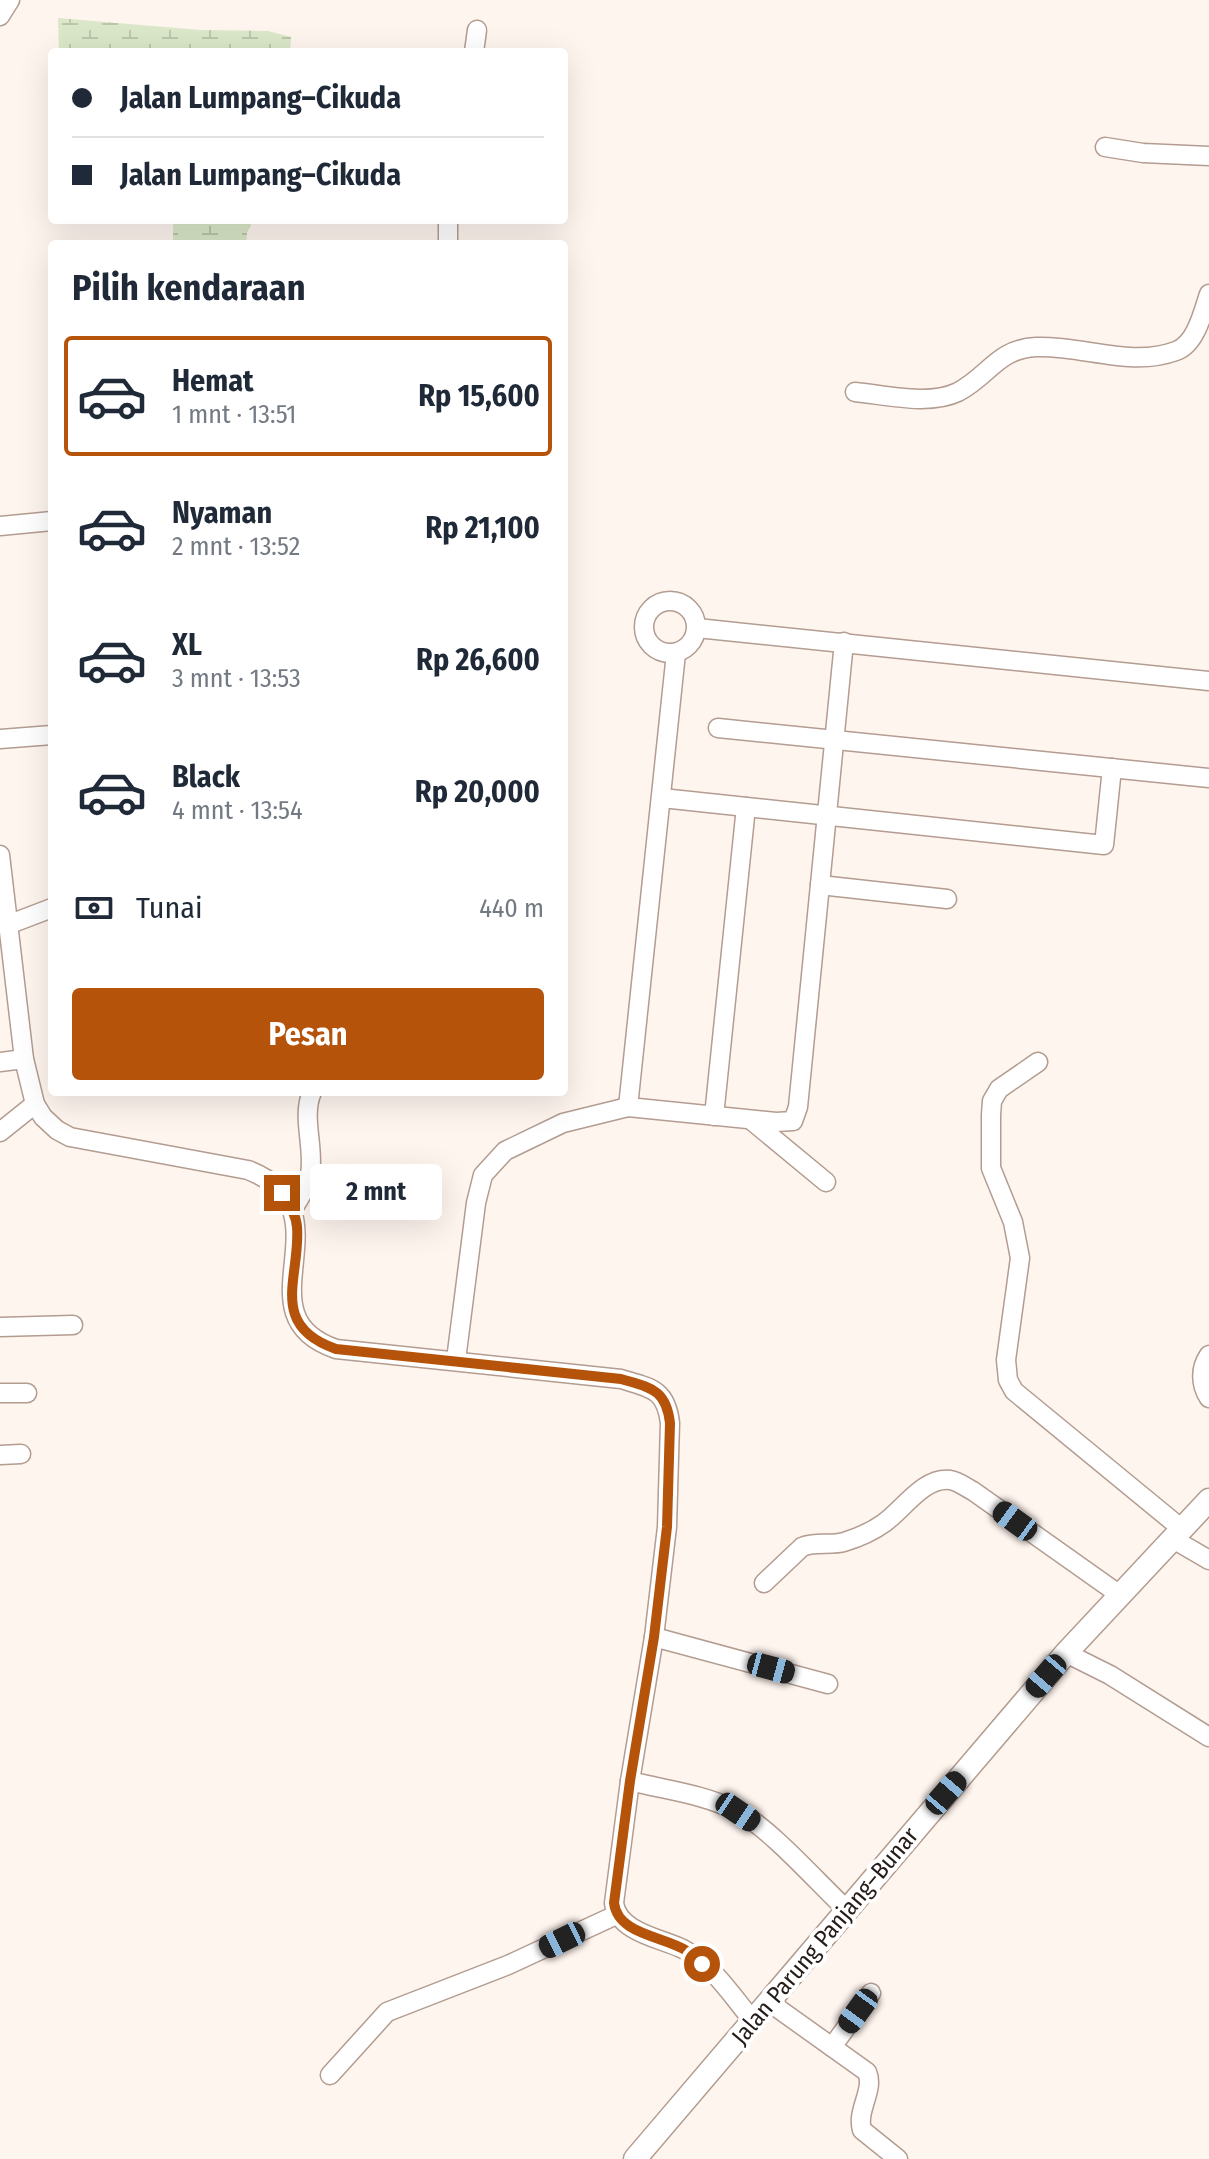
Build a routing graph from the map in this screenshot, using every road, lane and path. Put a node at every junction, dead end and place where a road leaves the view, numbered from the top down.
1 (10, 0) edge
2 (0, 16) edge
3 (477, 30) dead end
4 (475, 48) edge
5 (1105, 147) dead end
6 (1209, 156) edge
7 (1209, 294) edge
8 (855, 392) dead end
9 (48, 521) edge
10 (0, 526) edge
11 (697, 628) junction
12 (844, 642) junction
13 (676, 653) junction
14 (1209, 681) edge
15 (718, 728) dead end
16 (48, 735) edge
17 (0, 739) edge
18 (834, 740) junction
19 (1112, 768) junction
20 (1209, 778) edge
21 (662, 798) junction
22 (746, 807) junction
23 (826, 816) junction
24 (0, 855) edge
25 (820, 885) junction
26 (947, 899) dead end
27 (48, 910) edge
28 (10, 924) junction
29 (24, 1059) junction
30 (0, 1062) edge
31 (1038, 1062) dead end
32 (311, 1096) edge
33 (35, 1104) junction
34 (628, 1107) junction
35 (714, 1116) junction
36 (750, 1120) junction
37 (0, 1132) edge
38 (826, 1182) dead end
39 (293, 1209) junction
40 (73, 1325) dead end
41 (0, 1327) edge
42 (1209, 1355) edge
43 (456, 1360) junction
44 (0, 1393) edge
45 (27, 1393) dead end
46 (1209, 1398) edge
47 (21, 1454) dead end
48 (0, 1455) edge
49 (1209, 1500) edge
50 (1177, 1534) junction
51 (1209, 1560) edge
52 (764, 1583) dead end
53 (1120, 1595) junction
54 (654, 1637) junction
55 (1066, 1653) junction
56 (828, 1684) dead end
57 (1209, 1737) edge
58 (630, 1781) junction
59 (846, 1909) junction
60 (616, 1915) junction
61 (871, 1993) dead end
62 (769, 2002) junction
63 (753, 2021) junction
64 (832, 2047) junction
65 (330, 2075) dead end
66 (635, 2159) edge
67 (898, 2159) edge

1 - 2 street
3 - 4 street
5 - 6 street
7 - 8 street
9 - 10 street
11 - 12 street
11 - 13 street
11 - 13 street
12 - 14 street
12 - 18 street
13 - 21 street
15 - 18 street
16 - 17 street
18 - 19 street
18 - 23 street
19 - 20 street
19 - 23 street
21 - 22 street
21 - 34 street
22 - 23 street
22 - 35 street
23 - 25 street
24 - 28 street
25 - 26 street
25 - 36 street
27 - 28 street
28 - 29 street
29 - 30 street
29 - 33 street
31 - 50 street
32 - 39 street
33 - 37 street
33 - 39 street
34 - 35 street
34 - 43 street
35 - 36 street
36 - 38 street
39 - 43 street
40 - 41 street
42 - 46 street
43 - 54 street
44 - 45 street
47 - 48 street
49 - 50 main road, Jalan Parung Panjang–Bunar
50 - 51 street
50 - 53 main road, Jalan Parung Panjang–Bunar
52 - 53 street
53 - 55 main road, Jalan Parung Panjang–Bunar
54 - 56 street
54 - 58 street
55 - 57 street
55 - 59 main road, Jalan Parung Panjang–Bunar
58 - 59 street
58 - 60 street
59 - 62 main road, Jalan Parung Panjang–Bunar
60 - 63 street
60 - 65 street
61 - 64 street
62 - 63 main road, Jalan Parung Panjang–Bunar
62 - 64 street
63 - 66 main road, Jalan Parung Panjang–Bunar
64 - 67 street

